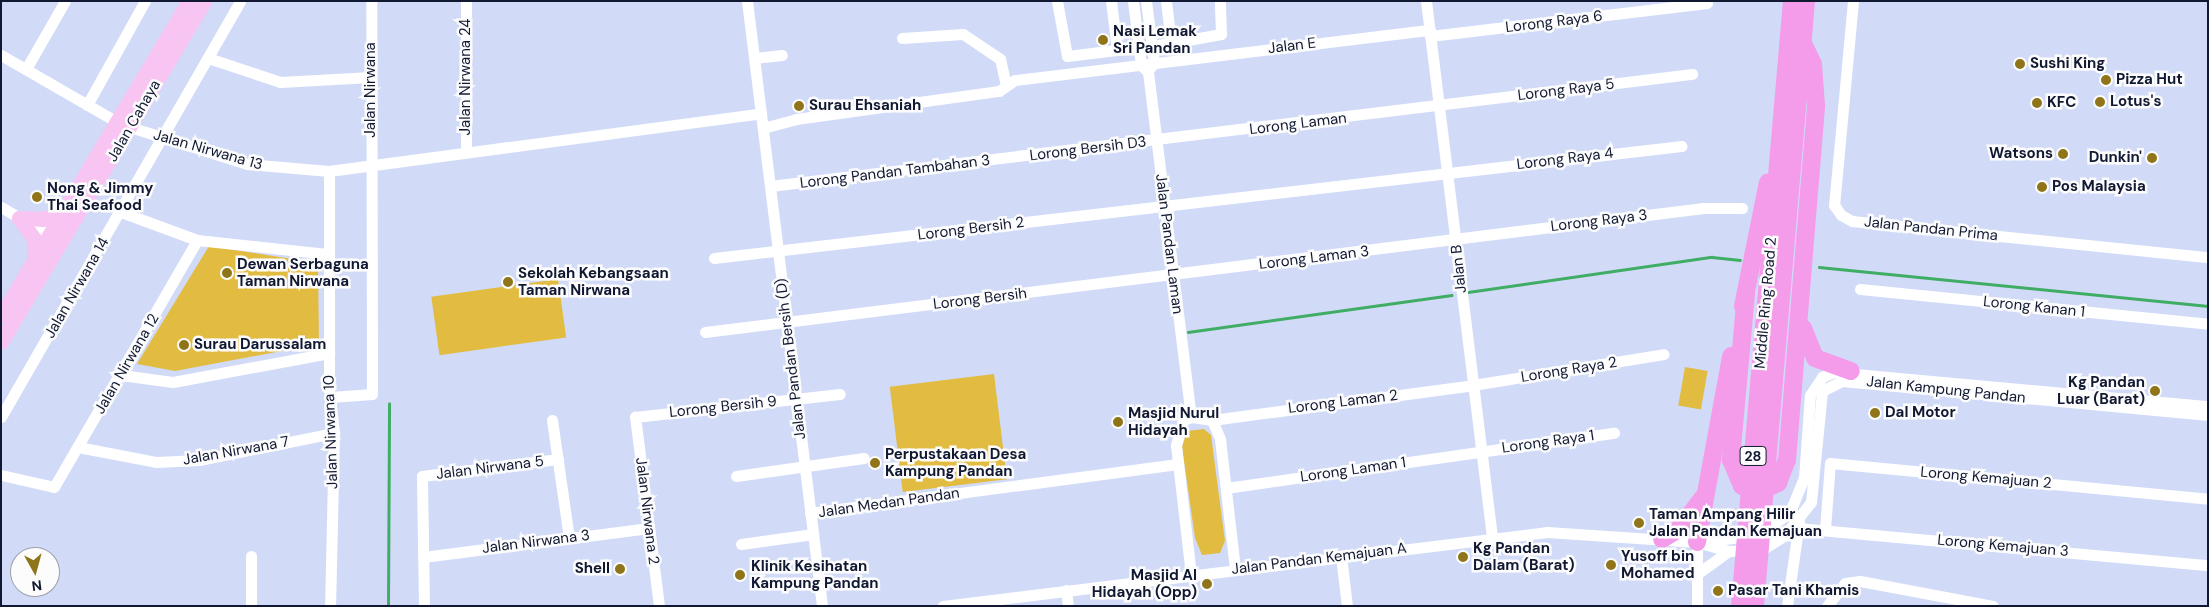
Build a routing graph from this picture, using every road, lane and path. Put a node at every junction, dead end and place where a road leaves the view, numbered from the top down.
1 (65, 1) edge
2 (145, 1) edge
3 (189, 1) edge
4 (204, 1) edge
5 (240, 1) edge
6 (371, 1) edge
7 (466, 1) edge
8 (747, 1) edge
9 (1057, 1) edge
10 (1111, 1) edge
11 (1133, 1) edge
12 (1146, 1) edge
13 (1166, 1) edge
14 (1220, 1) edge
15 (1426, 1) edge
16 (1792, 1) edge
17 (1806, 1) edge
18 (1853, 1) edge
19 (1707, 3) dead end
20 (1430, 33) junction
21 (902, 38) dead end
22 (1802, 41) junction
23 (1171, 43) junction
24 (1152, 46) junction
25 (1139, 47) junction
26 (1117, 50) junction
27 (1, 55) edge
28 (782, 55) dead end
29 (754, 58) junction
30 (210, 59) junction
31 (1147, 66) junction
32 (26, 69) junction
33 (1692, 74) dead end
34 (371, 77) junction
35 (1006, 85) junction
36 (87, 105) junction
37 (1439, 106) junction
38 (761, 113) junction
39 (124, 125) junction
40 (763, 128) junction
41 (1780, 135) junction
42 (162, 138) junction
43 (1156, 141) junction
44 (1682, 146) dead end
45 (466, 152) junction
46 (1020, 157) joint
47 (371, 164) junction
48 (329, 170) junction
49 (1447, 173) junction
50 (770, 186) junction
51 (1, 207) edge
52 (1165, 207) junction
53 (1742, 208) dead end
54 (121, 212) junction
55 (71, 216) junction
56 (19, 218) junction
57 (51, 236) junction
58 (197, 240) junction
59 (1456, 240) junction
60 (778, 251) junction
61 (329, 254) junction
62 (2208, 257) edge
63 (714, 258) dead end
64 (34, 260) junction
65 (51, 263) junction
66 (1173, 276) junction
67 (1860, 289) dead end
68 (1746, 294) junction
69 (1773, 306) junction
70 (1, 316) edge
71 (1800, 316) junction
72 (786, 322) junction
73 (2208, 324) edge
74 (706, 332) dead end
75 (1, 342) edge
76 (329, 353) junction
77 (1664, 354) dead end
78 (1852, 371) junction
79 (121, 375) junction
80 (1473, 385) junction
81 (840, 394) dead end
82 (330, 397) junction
83 (796, 399) junction
84 (2208, 406) edge
85 (2208, 415) edge
86 (1, 417) edge
87 (635, 417) joint
88 (1191, 417) junction
89 (552, 420) dead end
90 (1212, 420) junction
91 (334, 433) junction
92 (1614, 433) dead end
93 (78, 447) junction
94 (1481, 452) junction
95 (864, 458) dead end
96 (558, 459) junction
97 (1176, 464) junction
98 (804, 466) junction
99 (1, 475) edge
100 (736, 476) dead end
101 (1226, 488) junction
102 (1705, 493) junction
103 (2208, 499) edge
104 (810, 513) junction
105 (1798, 524) junction
106 (649, 528) junction
107 (1824, 529) junction
108 (813, 534) junction
109 (1492, 537) junction
110 (569, 538) junction
111 (1662, 539) junction
112 (1697, 542) junction
113 (741, 544) dead end
114 (1729, 551) junction
115 (251, 556) dead end
116 (1341, 556) junction
117 (423, 557) junction
118 (2208, 565) edge
119 (1235, 569) junction
120 (1697, 569) junction
121 (1190, 574) junction
122 (1066, 590) junction
123 (251, 606) edge
124 (330, 606) edge
125 (424, 606) edge
126 (659, 606) edge
127 (822, 606) edge
128 (943, 606) edge
129 (1068, 606) edge
130 (1348, 606) edge
131 (1697, 606) edge
132 (1740, 606) edge
133 (1755, 606) edge
134 (1787, 606) edge
135 (1827, 606) edge
136 (1993, 606) edge

1 - 32 street
2 - 36 street
3 - 39 main road, Jalan Cahaya
4 - 39 main road, Jalan Cahaya
5 - 30 street, Jalan Nirwana 14
6 - 34 street, Jalan Nirwana
7 - 45 street, Jalan Nirwana 24
8 - 29 street, Jalan Pandan Bersih (D)
9 - 26 street
10 - 26 street
11 - 25 street, Jalan Pandan Laman
12 - 24 street, Jalan Pandan Laman
13 - 23 street
14 - 23 street
15 - 20 street, Jalan B
16 - 41 highway, Middle Ring Road 2 / 28
17 - 22 highway, Middle Ring Road 2 / 28
18 - 62 street, Jalan Pandan Prima
19 - 20 street, Lorong Raya 6
20 - 31 street, Jalan E
20 - 37 street, Jalan B
21 - 35 street
22 - 69 highway, Middle Ring Road 2 / 28
22 - 71 highway
23 - 24 street
24 - 31 street, Jalan Pandan Laman
25 - 26 street
25 - 31 street, Jalan Pandan Laman
27 - 32 street, Jalan Nirwana 13
28 - 29 street
29 - 38 street, Jalan Pandan Bersih (D)
30 - 34 street
30 - 42 street, Jalan Nirwana 14
31 - 35 street
31 - 43 street, Jalan Pandan Laman
32 - 36 street, Jalan Nirwana 13
33 - 37 street, Lorong Raya 5
34 - 47 street, Jalan Nirwana
35 - 40 street
36 - 39 street, Jalan Nirwana 13
37 - 43 street, Lorong Laman
37 - 49 street, Jalan B
38 - 40 street, Jalan Pandan Bersih (D)
38 - 45 street, Jalan Nirwana 13
39 - 42 street, Jalan Nirwana 13
39 - 55 main road, Jalan Cahaya
40 - 50 street, Jalan Pandan Bersih (D)
41 - 68 highway
41 - 69 highway, Middle Ring Road 2 / 28
42 - 48 street, Jalan Nirwana 13
42 - 54 street, Jalan Nirwana 14
43 - 46 street, Lorong Bersih D3
43 - 52 street, Jalan Pandan Laman
44 - 49 street, Lorong Raya 4
45 - 47 street, Jalan Nirwana 13
46 - 50 street, Lorong Pandan Tambahan 3
47 - 48 street, Jalan Nirwana 13
47 - 82 street, Jalan Nirwana
48 - 61 street, Jalan Nirwana 10
49 - 52 street
49 - 59 street, Jalan B
50 - 60 street, Jalan Pandan Bersih (D)
51 - 56 street
52 - 60 street, Lorong Bersih 2
52 - 66 street, Jalan Pandan Laman
53 - 59 street, Lorong Raya 3
54 - 58 street
54 - 86 street, Jalan Nirwana 14
55 - 56 main road
55 - 57 main road
55 - 65 main road, Jalan Cahaya
56 - 57 street
56 - 64 main road
57 - 64 main road
57 - 65 main road
58 - 61 street
58 - 79 street, Jalan Nirwana 12
59 - 66 street, Lorong Laman 3
59 - 80 street, Jalan B
60 - 63 street, Lorong Bersih 2
60 - 72 street, Jalan Pandan Bersih (D)
61 - 76 street, Jalan Nirwana 10
64 - 70 main road
65 - 75 main road, Jalan Cahaya
66 - 72 street, Lorong Bersih
66 - 88 street, Jalan Pandan Laman
67 - 73 street, Lorong Kanan 1
68 - 71 highway
68 - 102 highway
69 - 132 highway, Middle Ring Road 2 / 28
69 - 133 highway, Middle Ring Road 2 / 28
71 - 78 highway
72 - 74 street, Lorong Bersih
72 - 83 street, Jalan Pandan Bersih (D)
76 - 79 street
76 - 82 street, Jalan Nirwana 10
77 - 80 street, Lorong Raya 2
78 - 84 street, Jalan Kampung Pandan
78 - 112 street, Jalan Pandan Kemajuan A
79 - 93 street, Jalan Nirwana 12
80 - 90 street, Lorong Laman 2
80 - 94 street, Jalan B
81 - 83 street, Lorong Bersih 9
82 - 91 street, Jalan Nirwana 10
83 - 87 street, Lorong Bersih 9
83 - 98 street, Jalan Pandan Bersih (D)
85 - 105 street, Jalan Kampung Pandan
87 - 106 street, Jalan Nirwana 2
88 - 90 street
88 - 97 street
89 - 96 street
90 - 101 street
91 - 93 street, Jalan Nirwana 7
91 - 124 street, Jalan Nirwana 10
92 - 94 street, Lorong Raya 1
93 - 99 street, Jalan Nirwana 12
94 - 101 street, Lorong Laman 1
94 - 109 street, Jalan B
95 - 98 street
96 - 110 street
96 - 117 street, Jalan Nirwana 5
97 - 104 street, Jalan Medan Pandan
97 - 121 street
98 - 100 street
98 - 104 street, Jalan Pandan Bersih (D)
101 - 119 street
102 - 111 highway
102 - 112 highway
103 - 107 street, Lorong Kemajuan 2
104 - 108 street, Jalan Pandan Bersih (D)
105 - 107 street, Lorong Kemajuan 3
105 - 114 street, Jalan Pandan Kemajuan A
105 - 134 street
106 - 110 street, Jalan Nirwana 3
106 - 126 street, Jalan Nirwana 2
107 - 118 street, Lorong Kemajuan 3
108 - 113 street
108 - 127 street, Jalan Pandan Bersih (D)
109 - 111 street, Jalan Pandan Kemajuan A
109 - 116 street, Jalan Pandan Kemajuan A
110 - 117 street, Jalan Nirwana 3
111 - 112 street, Jalan Pandan Kemajuan A
111 - 120 street
112 - 114 street, Jalan Pandan Kemajuan A
112 - 120 street
114 - 120 street
115 - 123 street
116 - 119 street, Jalan Pandan Kemajuan A
116 - 130 street
117 - 125 street
119 - 121 street, Jalan Pandan Kemajuan A
120 - 131 street
121 - 122 street, Jalan Pandan Kemajuan A
122 - 128 street, Jalan Pandan Kemajuan A
122 - 129 street
135 - 136 street

